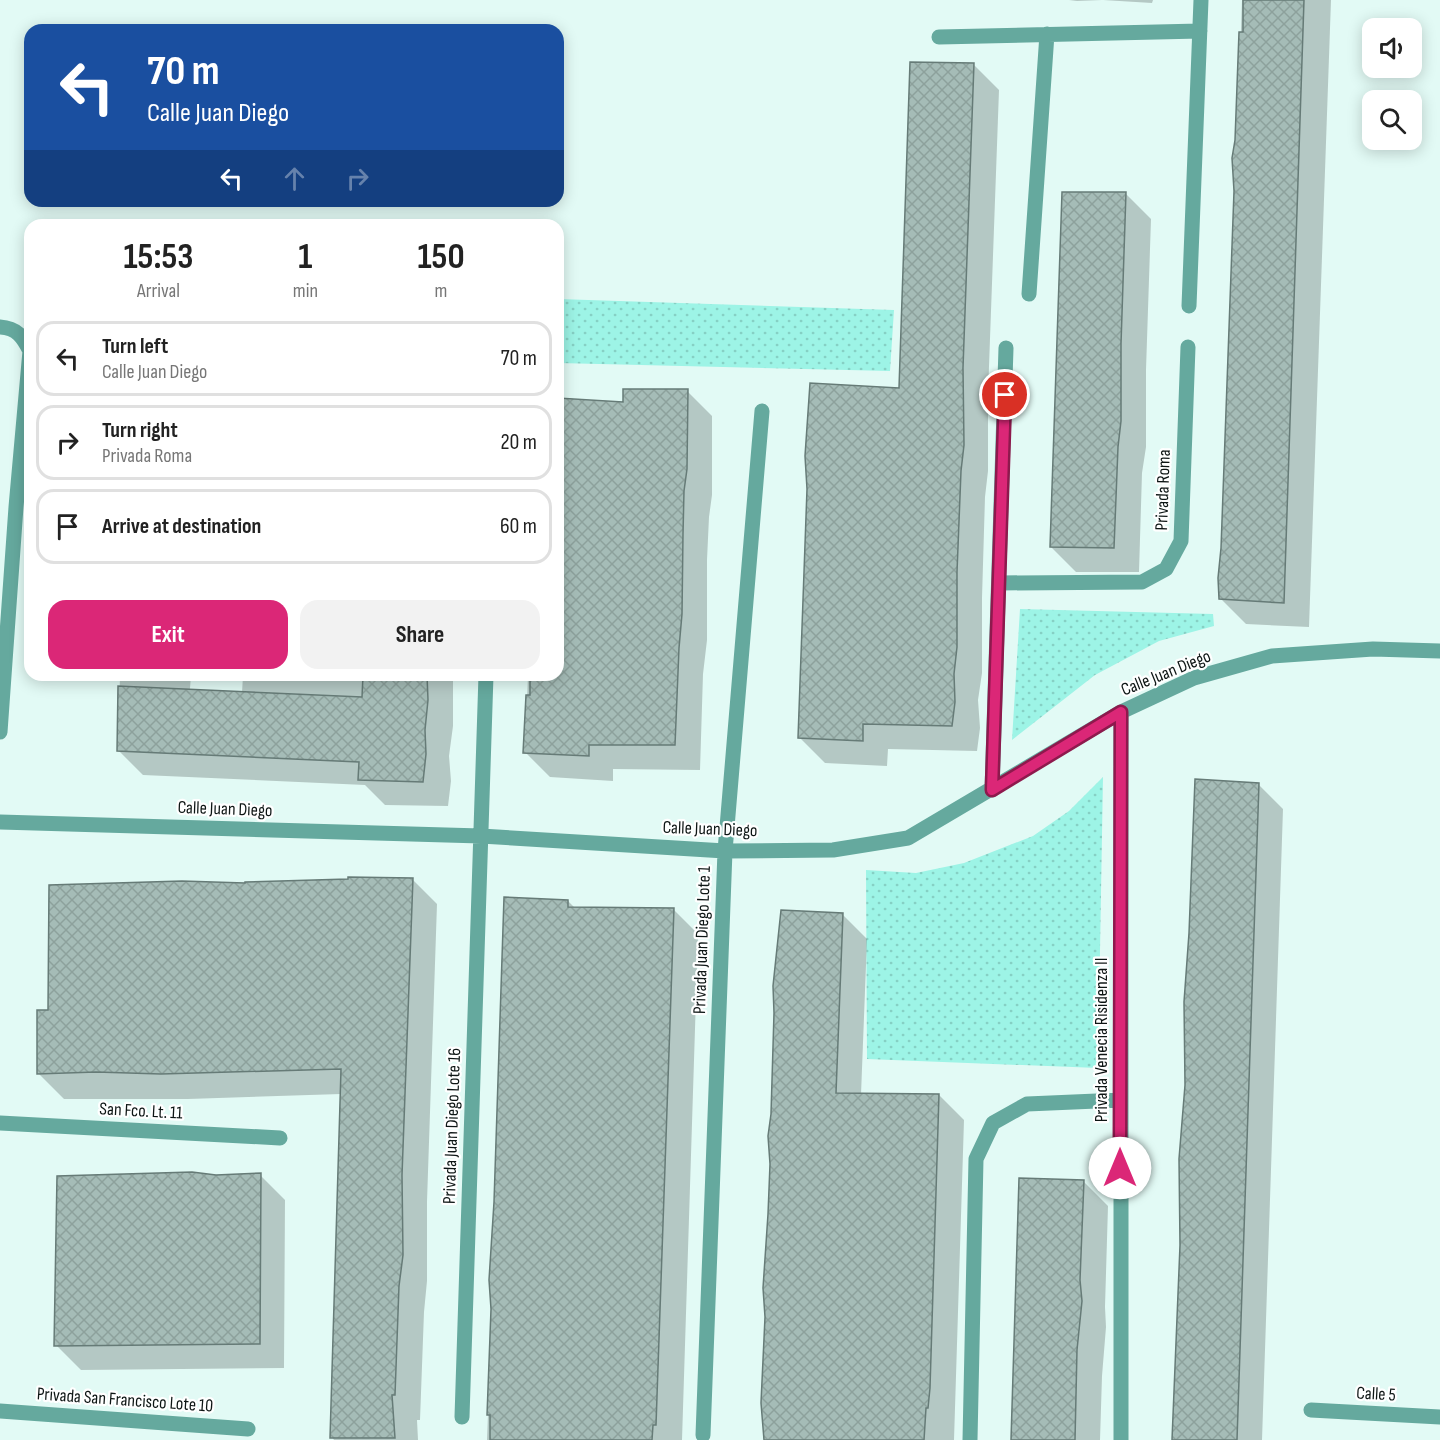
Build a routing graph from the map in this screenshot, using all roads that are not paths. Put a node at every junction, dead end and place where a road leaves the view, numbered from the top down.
1 (1201, 0) edge
2 (1200, 31) junction
3 (1047, 34) junction
4 (939, 37) dead end
5 (1029, 294) dead end
6 (1189, 306) dead end
7 (0, 327) edge
8 (24, 337) edge
9 (1188, 346) dead end
10 (1006, 348) dead end
11 (762, 411) dead end
12 (24, 485) edge
13 (23, 507) edge
14 (1000, 583) junction
15 (1440, 651) edge
16 (486, 681) edge
17 (1121, 712) junction
18 (0, 732) edge
19 (992, 790) junction
20 (0, 822) edge
21 (481, 836) junction
22 (725, 851) junction
23 (1120, 1100) junction
24 (0, 1123) edge
25 (280, 1138) dead end
26 (1311, 1410) dead end
27 (0, 1411) edge
28 (462, 1417) dead end
29 (1440, 1417) edge
30 (248, 1428) dead end
31 (703, 1435) dead end
32 (970, 1440) edge
33 (1121, 1440) edge

1 - 2 street
2 - 3 street
2 - 6 street
3 - 4 street
3 - 5 street
7 - 8 street
9 - 14 street, Privada Roma
10 - 14 street
11 - 22 street, Privada Juan Diego Lote 1
12 - 13 street
13 - 18 street
14 - 19 street
15 - 17 street, Calle Juan Diego
16 - 21 street, Privada Juan Diego Lote 16
17 - 19 street, Calle Juan Diego
17 - 23 street, Privada Venecia Risidenza II
19 - 22 street, Calle Juan Diego
20 - 21 street, Calle Juan Diego
21 - 22 street, Calle Juan Diego
21 - 28 street, Privada Juan Diego Lote 16
22 - 31 street, Privada Juan Diego Lote 1
23 - 32 street
23 - 33 street, Privada Venecia Risidenza II
24 - 25 street, San Fco. Lt. 11
26 - 29 street, Calle 5
27 - 30 street, Privada San Francisco Lote 10

